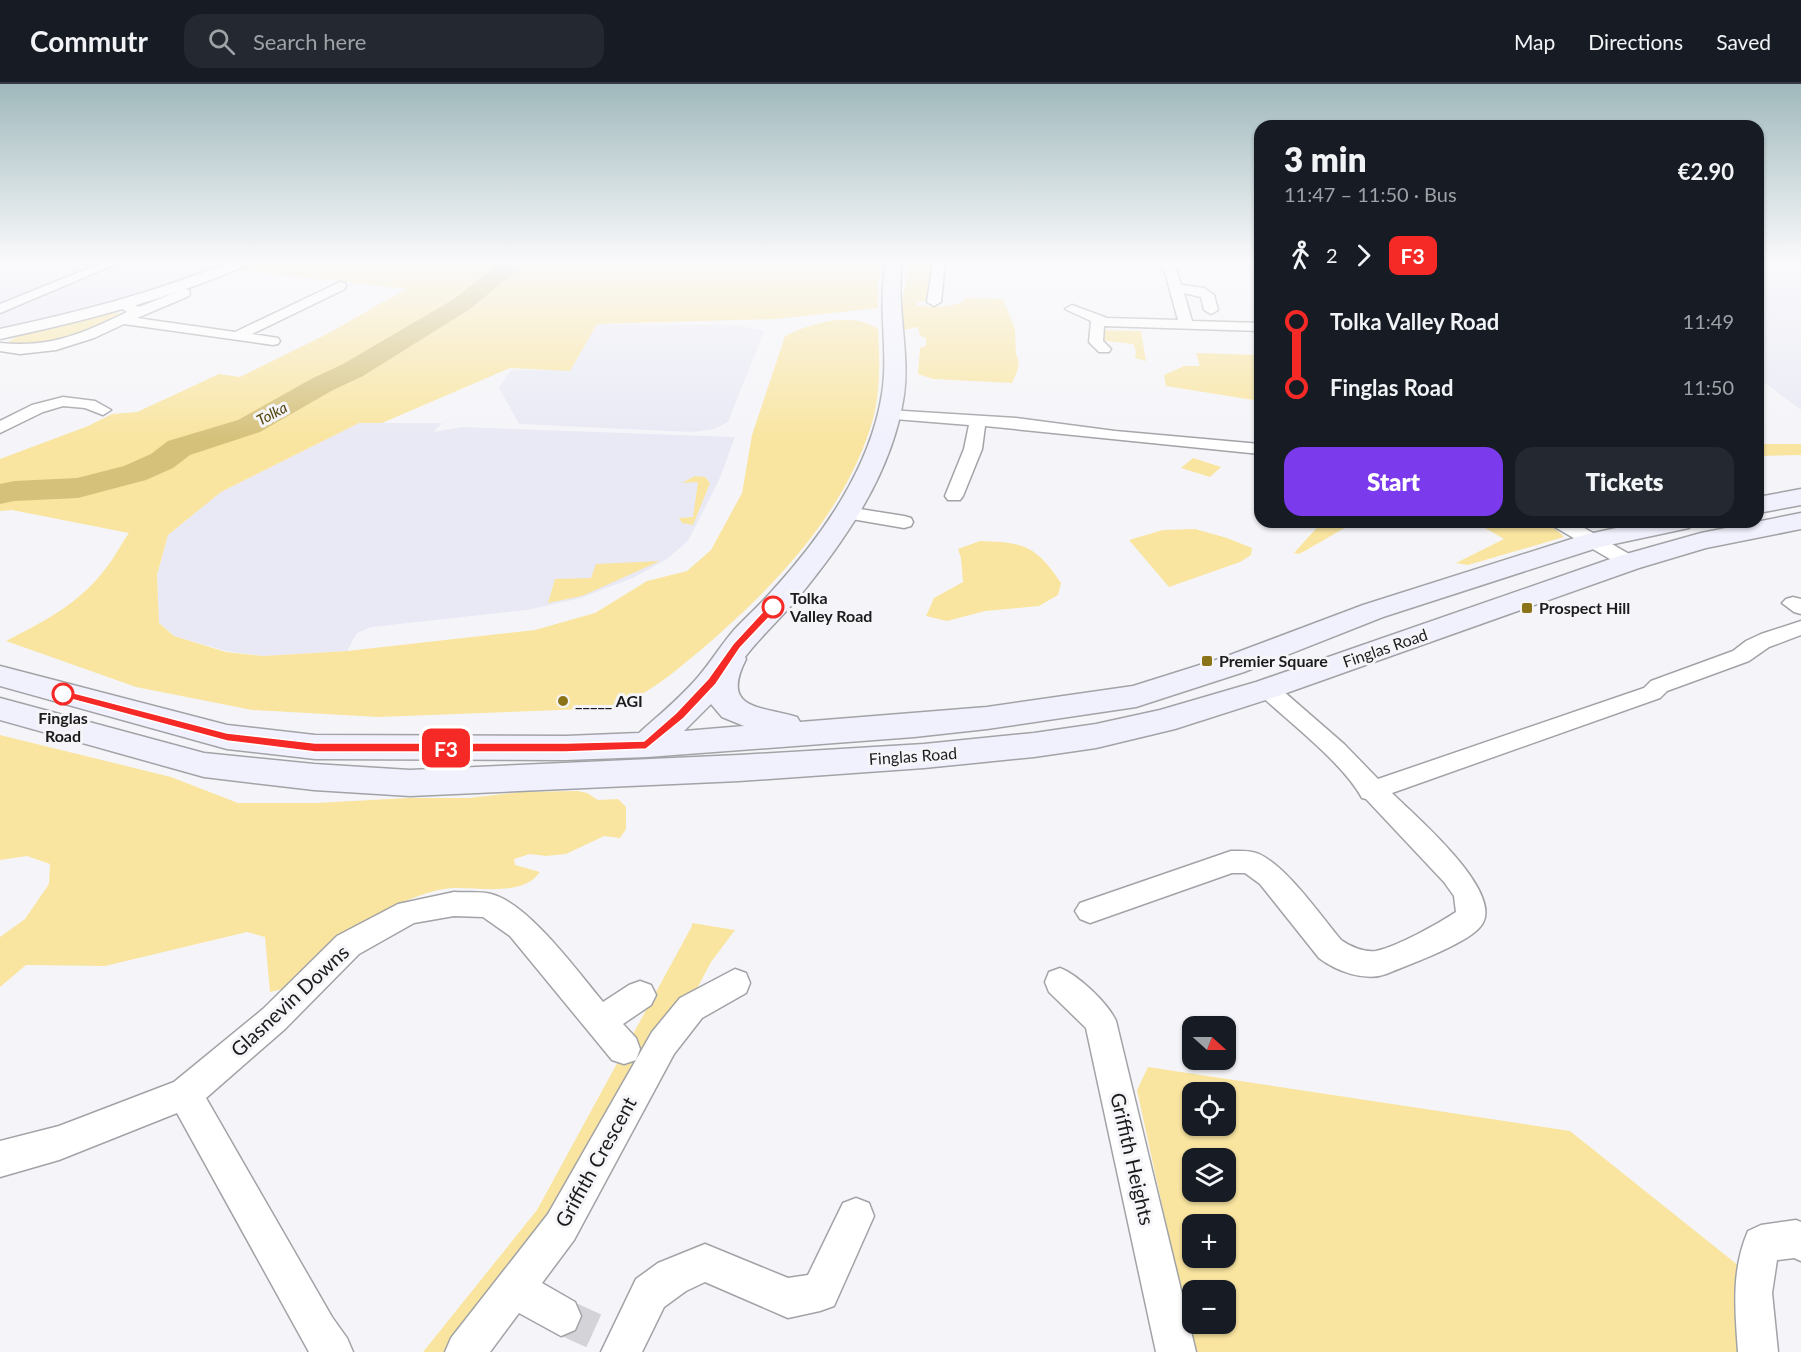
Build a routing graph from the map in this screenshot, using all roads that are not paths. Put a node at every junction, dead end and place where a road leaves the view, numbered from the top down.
1 (66, 322) edge
2 (104, 322) edge
3 (171, 322) edge
4 (265, 322) edge
5 (890, 322) edge
6 (1104, 322) edge
7 (1119, 322) edge
8 (1186, 323) joint
9 (1254, 327) edge
10 (0, 334) edge
11 (237, 336) junction
12 (273, 341) dead end
13 (0, 347) edge
14 (1104, 350) dead end
15 (18, 351) junction
16 (0, 362) edge
17 (103, 410) dead end
18 (888, 415) junction
19 (978, 420) junction
20 (4, 435) edge
21 (1254, 448) edge
22 (954, 496) dead end
23 (1801, 497) edge
24 (1764, 505) edge
25 (847, 513) junction
26 (1801, 521) edge
27 (904, 522) dead end
28 (1570, 528) edge
29 (1653, 528) edge
30 (1593, 541) junction
31 (1629, 562) junction
32 (1801, 628) edge
33 (736, 646) junction
34 (0, 676) edge
35 (1267, 689) junction
36 (0, 709) edge
37 (816, 732) junction
38 (647, 759) junction
39 (1371, 791) junction
40 (1090, 911) dead end
41 (1060, 982) dead end
42 (735, 983) dead end
43 (640, 996) dead end
44 (600, 1021) junction
45 (624, 1049) dead end
46 (185, 1094) junction
47 (0, 1159) edge
48 (856, 1216) dead end
49 (1799, 1235) edge
50 (514, 1288) junction
51 (561, 1316) tunnel mouth
52 (616, 1345) edge
53 (333, 1352) edge
54 (465, 1352) edge
55 (1176, 1352) edge
56 (1758, 1352) edge

1 - 10 street
2 - 15 street
3 - 11 street
4 - 11 street
5 - 18 main road
6 - 14 street
7 - 8 street
8 - 9 street
11 - 12 street
13 - 15 street
15 - 16 street
17 - 20 street
18 - 19 street
18 - 25 main road
19 - 21 street
19 - 22 street
23 - 24 main road
25 - 27 street
25 - 33 main road
26 - 31 main road, Finglas Road
28 - 30 street
29 - 30 main road, Finglas Road
30 - 31 street
30 - 37 main road, Finglas Road
31 - 35 main road, Finglas Road
32 - 39 street
33 - 37 main road
33 - 38 main road
34 - 38 main road, Finglas Road
35 - 38 main road, Finglas Road
35 - 39 street
36 - 38 main road, Finglas Road
37 - 38 main road, Finglas Road
39 - 40 street
41 - 55 street, Griffith Heights
42 - 50 street, Griffith Crescent
43 - 44 street
44 - 45 street, Glasnevin Downs
44 - 46 street, Glasnevin Downs
46 - 47 street, Glasnevin Downs
46 - 53 street
48 - 52 street
49 - 56 street
50 - 51 street
50 - 54 street, Griffith Crescent

